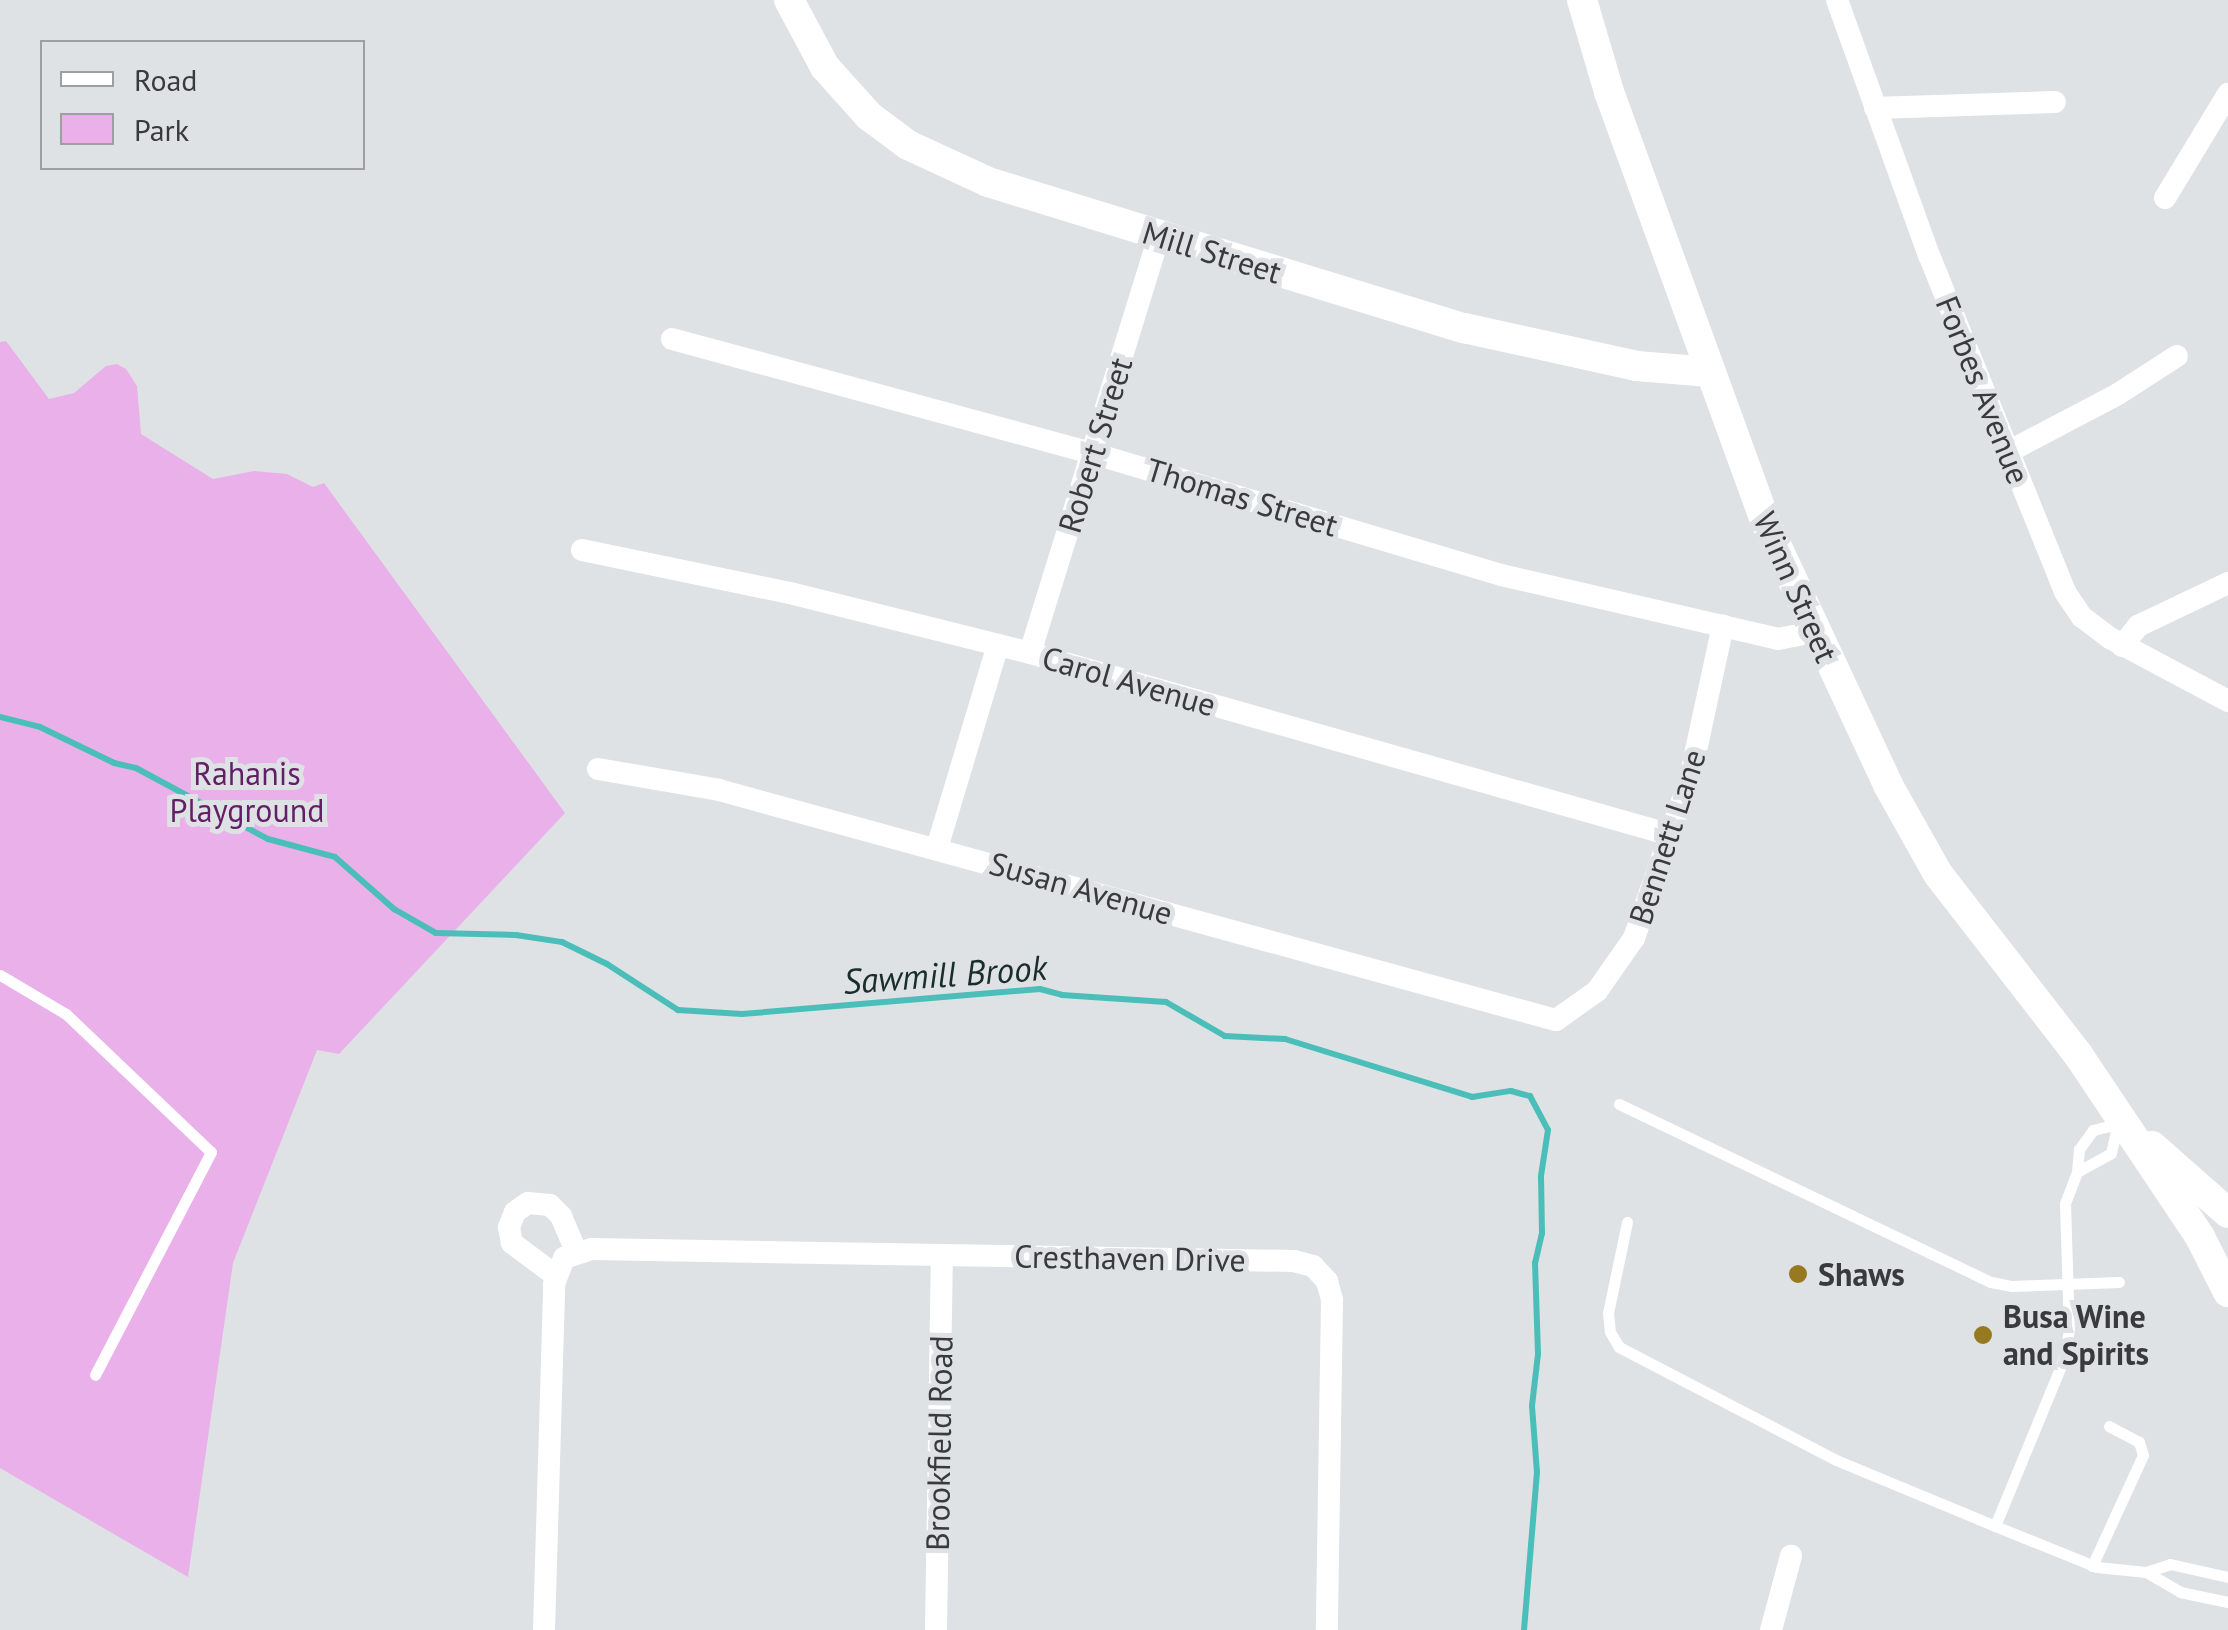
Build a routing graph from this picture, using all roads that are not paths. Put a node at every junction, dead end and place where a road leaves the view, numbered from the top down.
1 (789, 0) edge
2 (1582, 0) edge
3 (1837, 0) edge
4 (2228, 94) edge
5 (2056, 102) dead end
6 (1875, 108) junction
7 (2165, 198) dead end
8 (1159, 237) junction
9 (672, 339) dead end
10 (2177, 356) dead end
11 (1710, 372) junction
12 (2008, 452) junction
13 (1092, 453) junction
14 (582, 550) dead end
15 (2228, 583) edge
16 (1723, 626) junction
17 (1814, 632) junction
18 (998, 645) junction
19 (2122, 646) junction
20 (1030, 653) junction
21 (2228, 702) edge
22 (598, 770) dead end
23 (1671, 835) junction
24 (937, 848) junction
25 (0, 975) edge
26 (1560, 1019) joint
27 (1619, 1104) dead end
28 (2119, 1121) junction
29 (2077, 1172) junction
30 (2228, 1214) edge
31 (1627, 1222) dead end
32 (576, 1250) junction
33 (942, 1256) junction
34 (555, 1275) junction
35 (2119, 1282) dead end
36 (2066, 1284) junction
37 (2227, 1288) edge
38 (95, 1375) dead end
39 (2108, 1426) dead end
40 (1996, 1526) junction
41 (1791, 1556) dead end
42 (2092, 1566) junction
43 (2146, 1572) junction
44 (2228, 1577) edge
45 (2228, 1602) edge
46 (544, 1630) edge
47 (936, 1630) edge
48 (1327, 1630) edge
49 (1772, 1630) edge

1 - 8 main road, Mill Street
2 - 11 main road, Winn Street
3 - 6 street, Forbes Avenue
4 - 7 street
5 - 6 street
6 - 12 street, Forbes Avenue
8 - 11 main road, Mill Street
8 - 13 street, Robert Street
9 - 13 street, Thomas Street
10 - 12 street
11 - 17 main road, Winn Street
12 - 19 street, Forbes Avenue
13 - 16 street, Thomas Street
13 - 20 street, Robert Street
14 - 18 street, Carol Avenue
15 - 19 street
16 - 17 street, Thomas Street
16 - 23 street, Bennett Lane
17 - 28 main road, Winn Street
18 - 20 street, Carol Avenue
18 - 24 street
19 - 21 street, Forbes Avenue
20 - 23 street, Carol Avenue
22 - 24 street, Susan Avenue
23 - 26 street, Bennett Lane
24 - 26 street, Susan Avenue
25 - 38 lane
27 - 36 lane
28 - 29 lane
28 - 29 lane
28 - 30 main road, Winn Street
28 - 37 main road, Winn Street
29 - 36 lane
31 - 40 lane
32 - 33 street, Cresthaven Drive
32 - 34 street
32 - 34 street
33 - 47 street, Brookfield Road
33 - 48 street, Cresthaven Drive
34 - 46 street
35 - 36 lane
36 - 40 lane
39 - 42 lane
40 - 42 lane
41 - 49 street
42 - 43 lane
43 - 44 lane
43 - 45 lane

